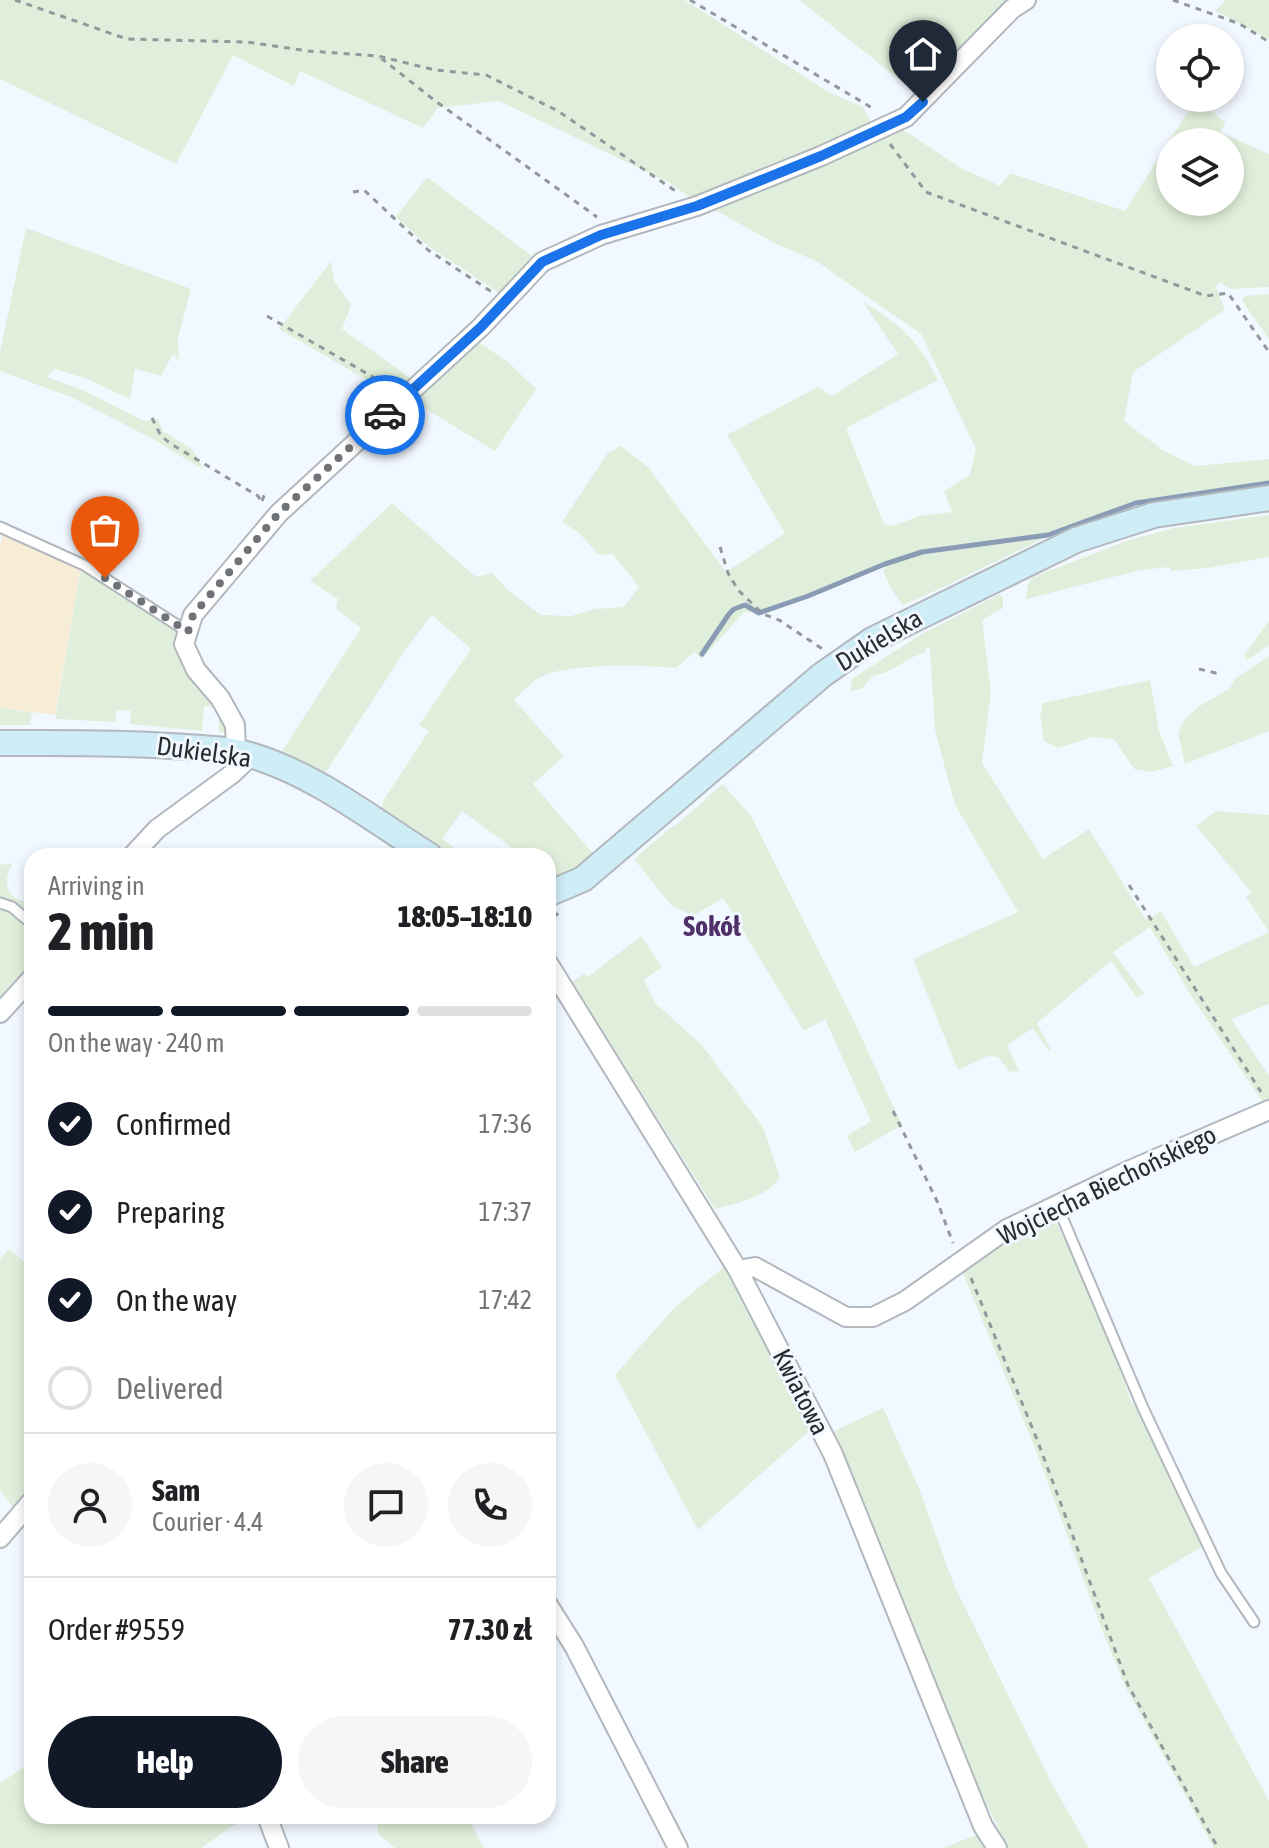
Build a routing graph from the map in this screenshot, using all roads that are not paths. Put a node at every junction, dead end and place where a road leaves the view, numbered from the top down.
1 (1026, 0) edge
2 (1269, 498) edge
3 (0, 527) edge
4 (188, 632) junction
5 (0, 743) edge
6 (244, 754) junction
7 (139, 848) edge
8 (417, 848) edge
9 (558, 900) edge
10 (0, 903) edge
11 (24, 917) edge
12 (556, 976) edge
13 (24, 987) edge
14 (0, 1013) edge
15 (1269, 1110) edge
16 (1057, 1205) junction
17 (738, 1270) junction
18 (24, 1510) edge
19 (0, 1538) edge
20 (556, 1618) edge
21 (1254, 1622) dead end
22 (270, 1824) edge
23 (279, 1848) edge
24 (678, 1848) edge
25 (997, 1848) edge

1 - 4 street
2 - 9 main road, Dukielska
3 - 4 lane
4 - 6 street
5 - 6 main road, Dukielska
6 - 7 street
6 - 8 main road, Dukielska
10 - 11 lane
12 - 17 street, Kwiatowa
13 - 14 street
15 - 16 street, Wojciecha Biechońskiego
16 - 17 street, Wojciecha Biechońskiego
16 - 21 lane
17 - 25 street, Kwiatowa
18 - 19 street
20 - 24 street
22 - 23 street

